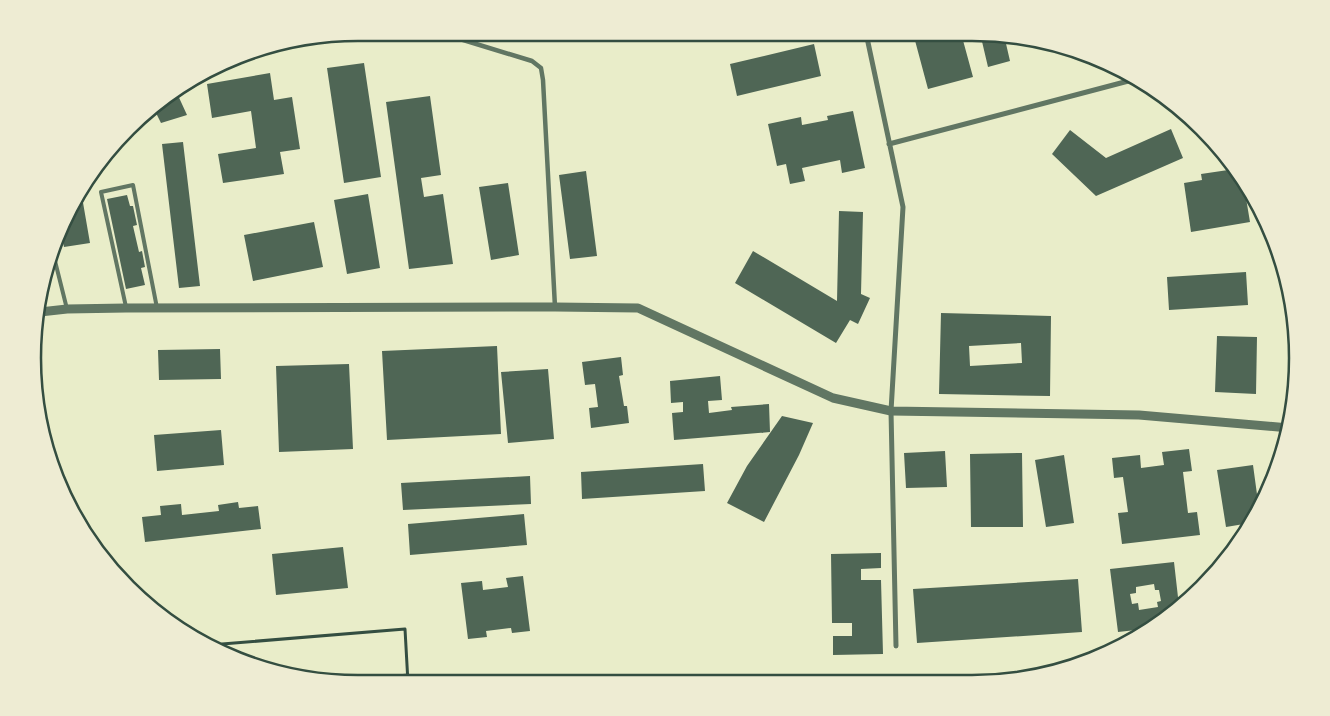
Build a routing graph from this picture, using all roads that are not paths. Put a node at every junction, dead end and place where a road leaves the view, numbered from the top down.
1 (467, 41) edge
2 (868, 41) edge
3 (1126, 82) edge
4 (890, 144) junction
5 (56, 264) edge
6 (555, 306) junction
7 (126, 308) junction
8 (157, 308) junction
9 (67, 309) junction
10 (45, 311) edge
11 (891, 411) junction
12 (1281, 427) edge
13 (896, 646) dead end

1 - 6 street
2 - 4 street
3 - 4 street
4 - 11 street
5 - 9 lane
6 - 8 street
6 - 11 street
7 - 8 street
7 - 8 lane
7 - 9 street
9 - 10 street
11 - 12 street
11 - 13 street

